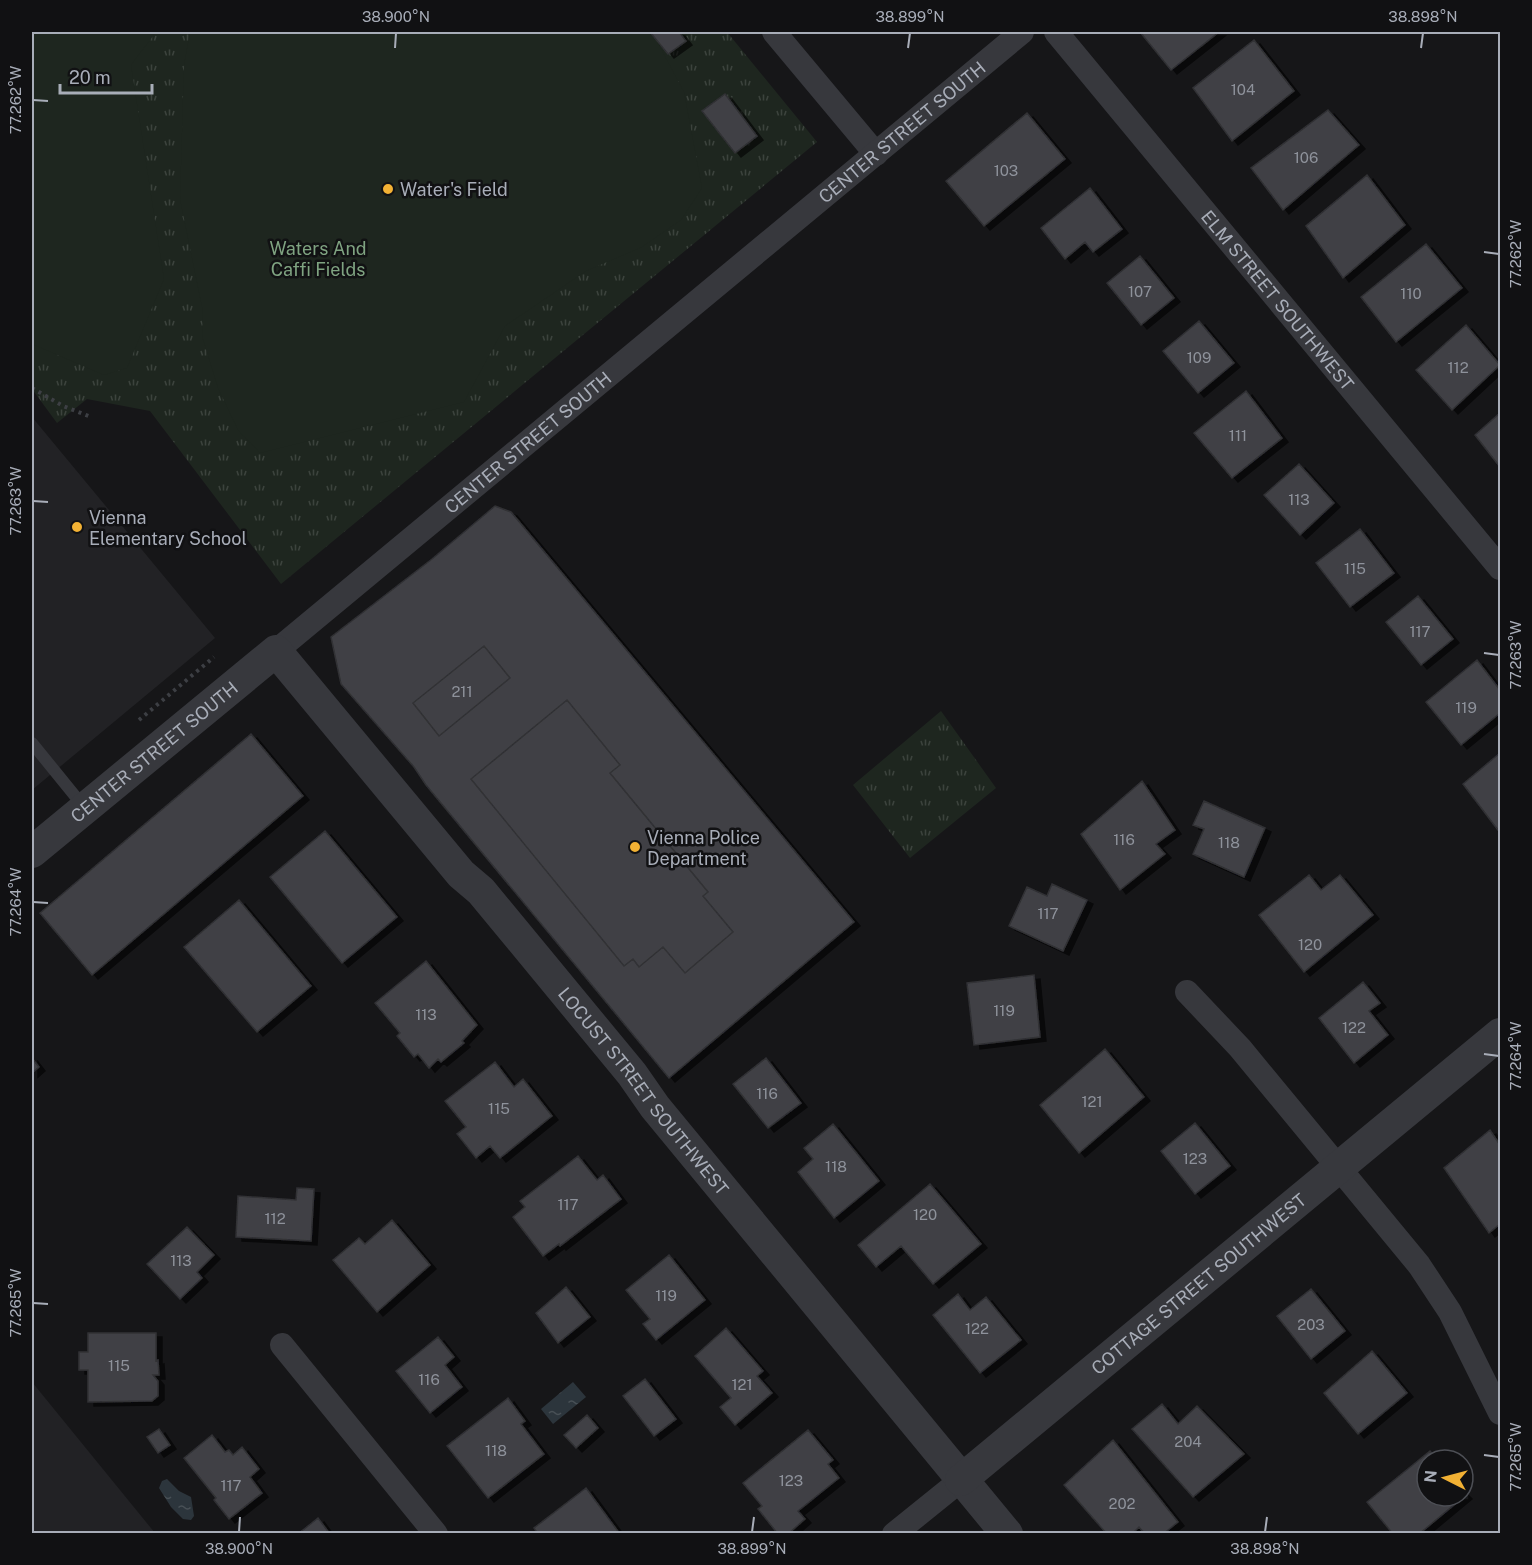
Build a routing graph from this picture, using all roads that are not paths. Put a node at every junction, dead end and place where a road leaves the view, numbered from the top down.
1 (774, 32) edge
2 (1022, 32) edge
3 (1056, 32) edge
4 (876, 154) junction
5 (1500, 568) edge
6 (276, 651) junction
7 (32, 743) edge
8 (84, 808) junction
9 (32, 852) edge
10 (1187, 992) dead end
11 (1500, 1034) edge
12 (1340, 1168) junction
13 (282, 1345) dead end
14 (1500, 1413) edge
15 (961, 1480) junction
16 (436, 1533) edge
17 (894, 1533) edge
18 (1007, 1533) edge

1 - 4 street
2 - 4 street, CENTER STREET SOUTH
3 - 5 street, ELM STREET SOUTHWEST
4 - 6 street, CENTER STREET SOUTH
6 - 8 street, CENTER STREET SOUTH
6 - 15 street, LOCUST STREET SOUTHWEST
7 - 8 lane
8 - 9 street, CENTER STREET SOUTH
10 - 12 street
11 - 12 street, COTTAGE STREET SOUTHWEST
12 - 14 street
12 - 15 street, COTTAGE STREET SOUTHWEST
13 - 16 street
15 - 17 street, COTTAGE STREET SOUTHWEST
15 - 18 street, LOCUST STREET SOUTHWEST

